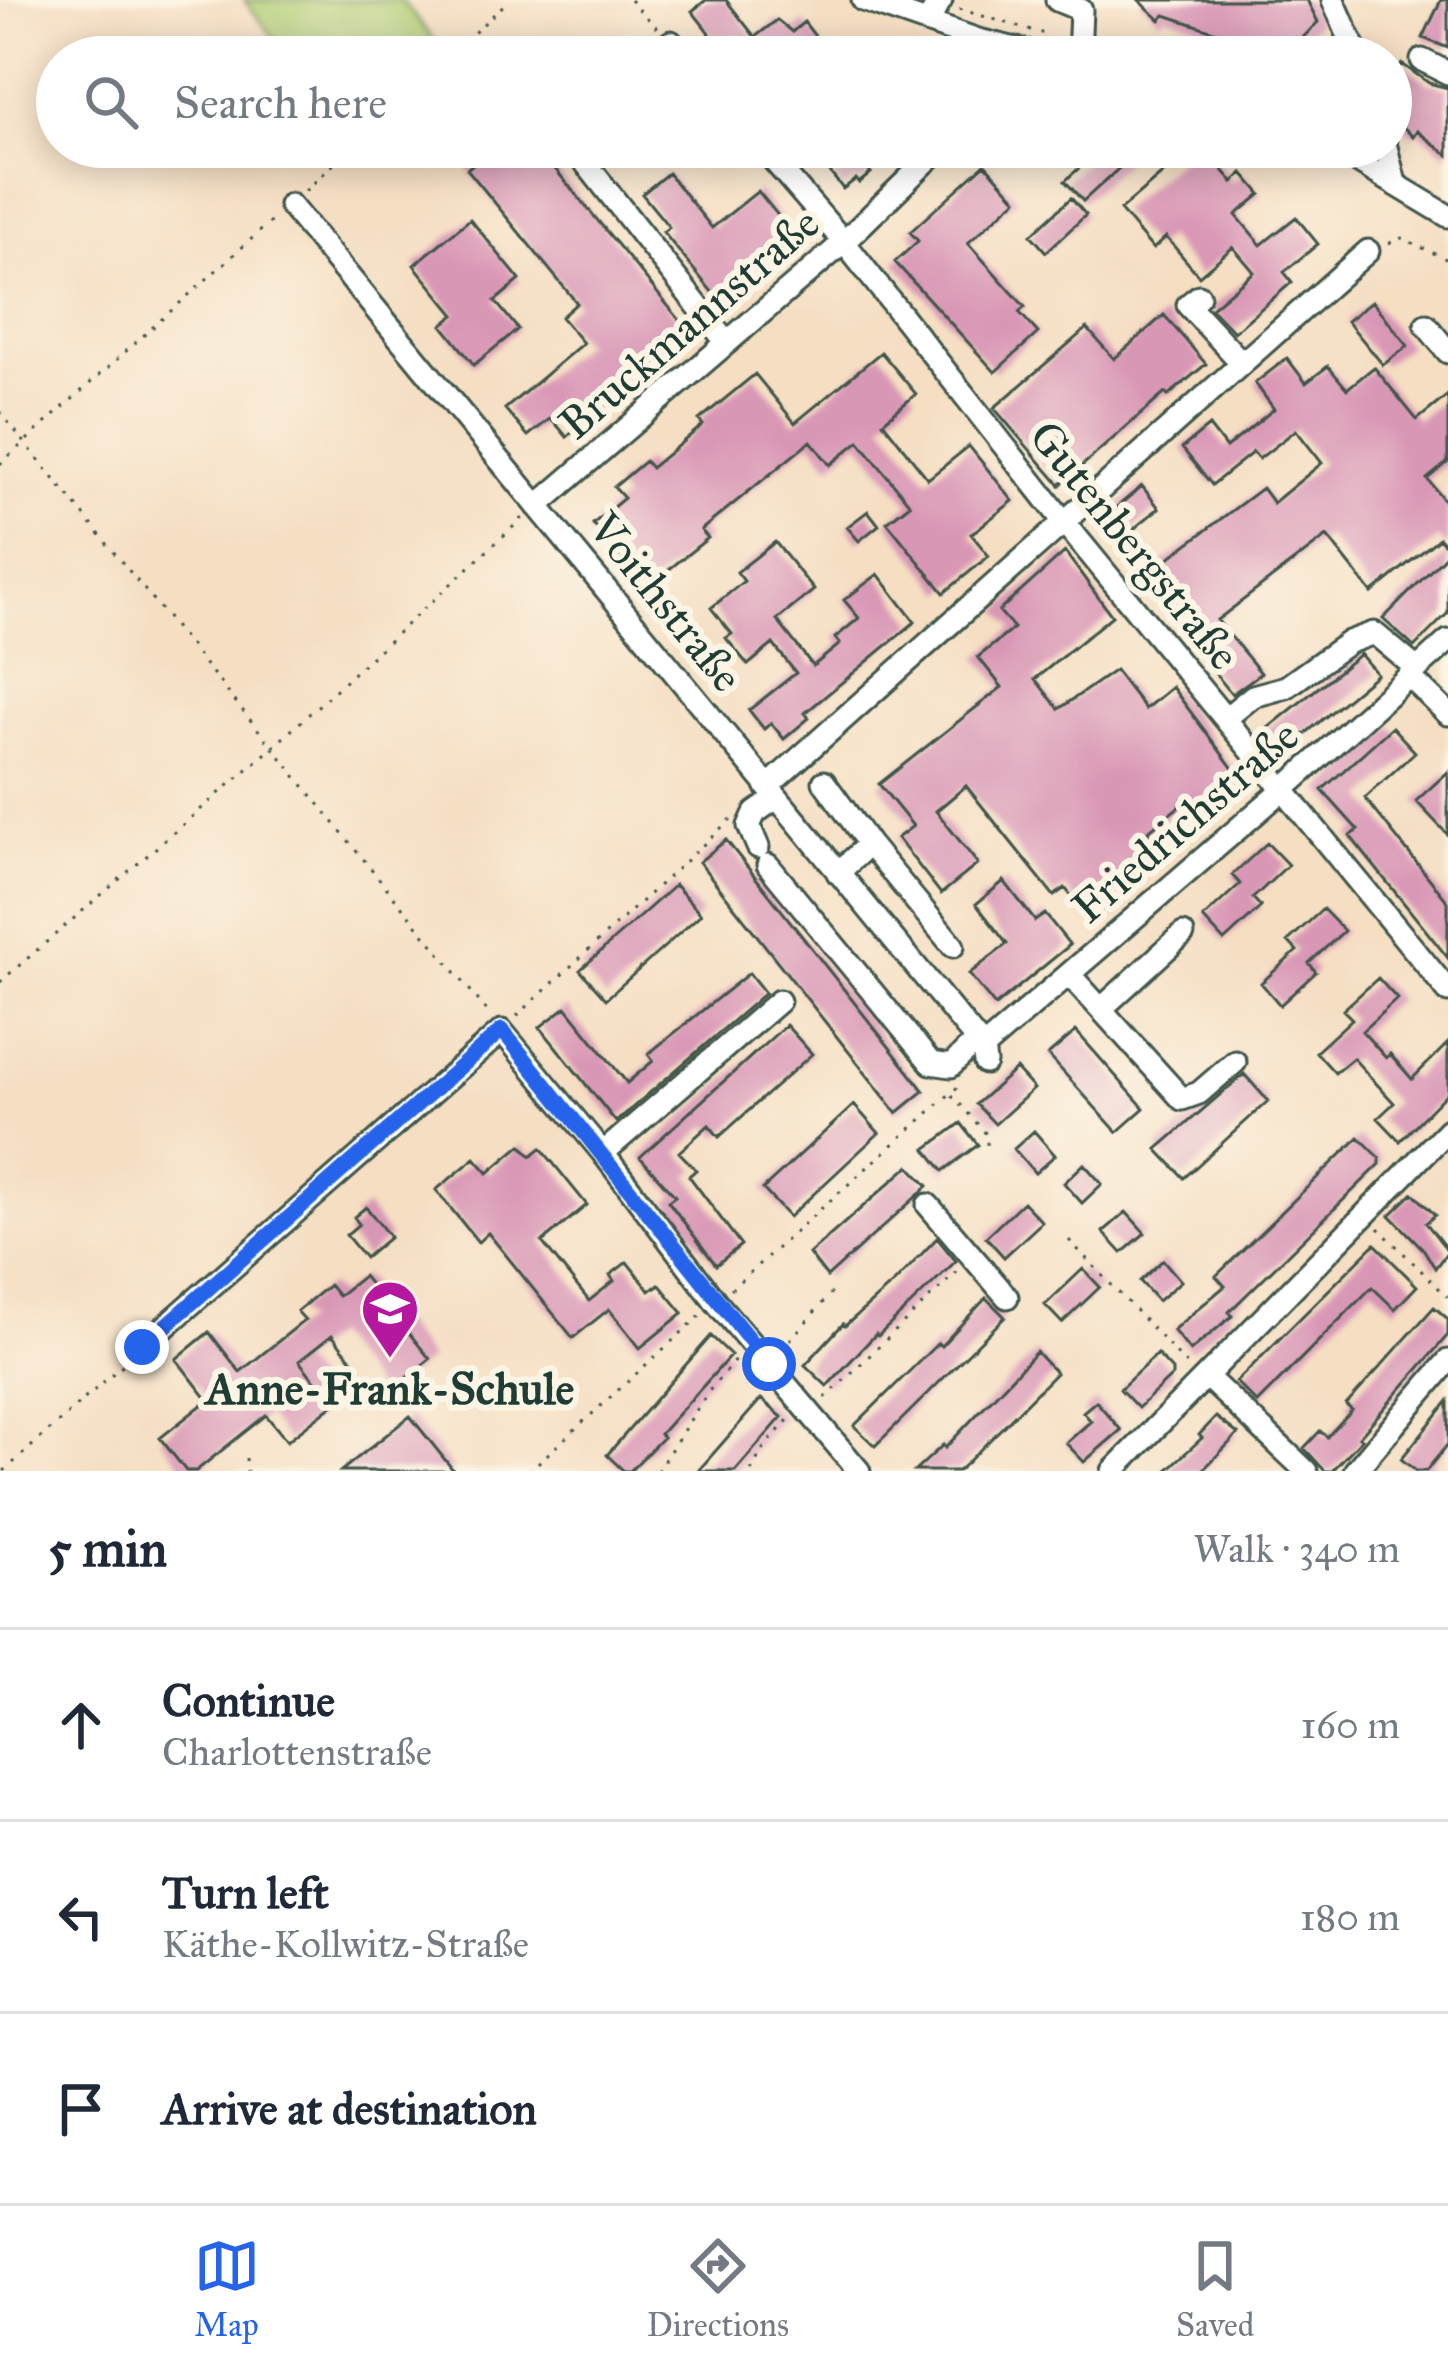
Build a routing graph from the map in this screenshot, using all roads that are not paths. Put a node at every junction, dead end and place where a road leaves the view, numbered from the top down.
1 (863, 0) edge
2 (1057, 0) edge
3 (1333, 0) edge
4 (936, 8) edge
5 (965, 36) edge
6 (1080, 36) edge
7 (1349, 36) edge
8 (1422, 60) dead end
9 (1448, 73) edge
10 (590, 168) edge
11 (780, 168) edge
12 (920, 168) edge
13 (1366, 168) edge
14 (1389, 168) edge
15 (1395, 183) junction
16 (290, 205) road end
17 (1448, 217) edge
18 (844, 242) junction
19 (1368, 251) road end
20 (1199, 296) dead end
21 (1426, 325) dead end
22 (727, 343) junction
23 (1448, 352) edge
24 (1242, 363) junction
25 (537, 506) junction
26 (1064, 522) junction
27 (1448, 641) edge
28 (1413, 673) junction
29 (1448, 714) edge
30 (1226, 718) junction
31 (824, 782) dead end
32 (1284, 789) junction
33 (771, 792) junction
34 (869, 844) junction
35 (838, 873) junction
36 (1184, 934) dead end
37 (953, 946) dead end
38 (1069, 974) junction
39 (1448, 991) edge
40 (779, 1001) dead end
41 (1101, 1009) junction
42 (982, 1050) junction
43 (1235, 1062) dead end
44 (1448, 1130) edge
45 (603, 1154) junction
46 (928, 1204) dead end
47 (1007, 1297) dead end
48 (142, 1347) road end
49 (1448, 1361) edge
50 (1204, 1379) junction
51 (859, 1471) edge
52 (1113, 1471) edge
53 (1306, 1471) edge
54 (1355, 1471) edge

1 - 4 street
2 - 6 street
3 - 7 street
4 - 5 street
8 - 9 street
10 - 22 street
11 - 18 street, Gutenbergstraße
12 - 18 street, Bruckmannstraße
13 - 15 street
14 - 15 street
15 - 17 street
16 - 25 street, Voithstraße
18 - 22 street, Bruckmannstraße
18 - 26 street, Gutenbergstraße
19 - 24 street
20 - 24 street
21 - 23 street
22 - 25 street, Bruckmannstraße
24 - 26 street
25 - 33 street, Voithstraße
26 - 30 street, Gutenbergstraße
26 - 33 street
27 - 28 street, Friedrichstraße
28 - 29 street
28 - 30 street
28 - 32 street, Friedrichstraße
30 - 32 street, Gutenbergstraße
31 - 34 street
32 - 38 street, Friedrichstraße
32 - 39 street, Gutenbergstraße
33 - 35 street, Voithstraße
33 - 42 street, Friedrichstraße
34 - 35 street
34 - 37 street
35 - 42 street, Voithstraße
36 - 41 street
38 - 41 street
38 - 42 street, Friedrichstraße
40 - 45 street
41 - 43 street
44 - 50 street
45 - 48 street
45 - 51 street
46 - 47 street
49 - 54 street
50 - 52 street
50 - 53 street

